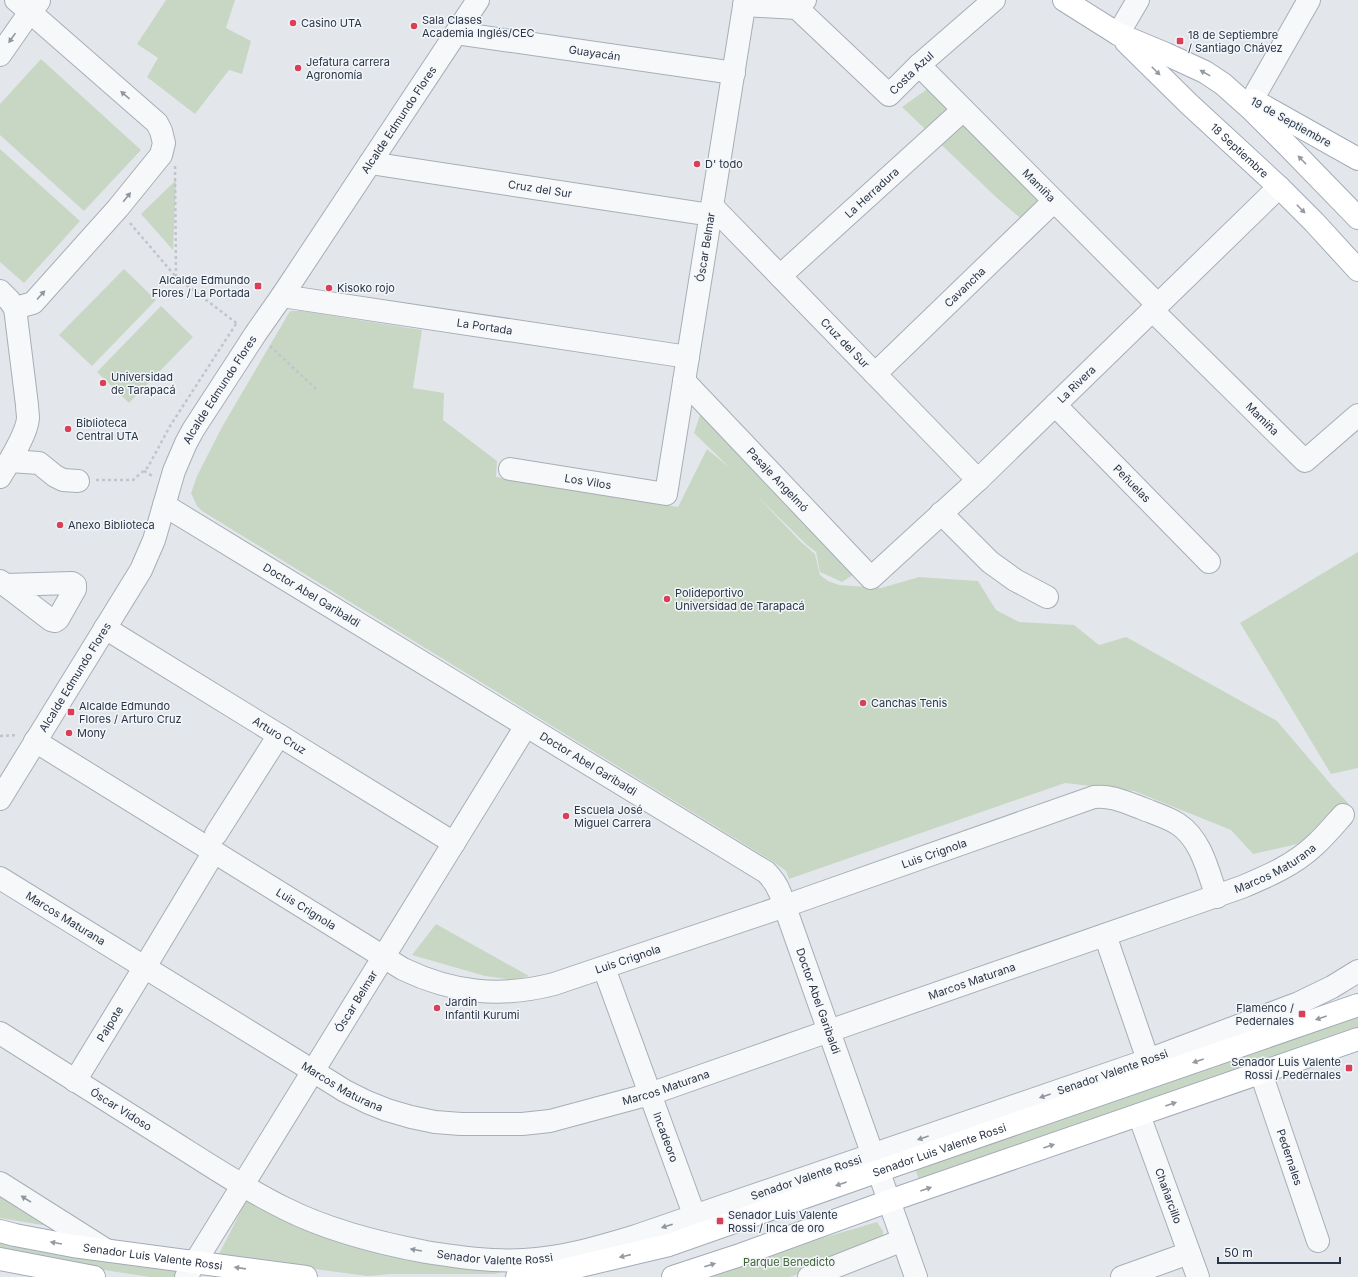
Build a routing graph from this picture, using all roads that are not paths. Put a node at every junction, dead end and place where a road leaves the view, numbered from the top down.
1 (478, 0) edge
2 (994, 0) edge
3 (1064, 0) edge
4 (1138, 0) edge
5 (1309, 0) edge
6 (745, 2) edge
7 (29, 4) edge
8 (801, 4) edge
9 (456, 33) junction
10 (1118, 34) junction
11 (0, 55) edge
12 (919, 66) junction
13 (734, 73) junction
14 (1223, 84) junction
15 (1252, 100) junction
16 (963, 110) junction
17 (1358, 159) edge
18 (370, 163) junction
19 (1279, 187) junction
20 (1054, 201) junction
21 (712, 210) junction
22 (1358, 218) edge
23 (1358, 270) edge
24 (780, 276) junction
25 (0, 291) edge
26 (282, 296) junction
27 (15, 308) junction
28 (1155, 308) junction
29 (688, 357) junction
30 (875, 374) junction
31 (684, 381) junction
32 (1055, 404) junction
33 (1358, 415) edge
34 (5, 469) edge
35 (510, 469) dead end
36 (978, 480) junction
37 (78, 481) road end
38 (666, 494) joint
39 (164, 505) junction
40 (941, 513) junction
41 (1209, 562) dead end
42 (870, 578) joint
43 (1047, 597) dead end
44 (105, 628) junction
45 (526, 726) junction
46 (279, 735) junction
47 (35, 742) junction
48 (0, 799) edge
49 (1342, 815) dead end
50 (215, 843) junction
51 (454, 843) junction
52 (0, 878) edge
53 (1217, 897) junction
54 (784, 906) junction
55 (1106, 935) junction
56 (384, 957) junction
57 (146, 964) junction
58 (604, 968) junction
59 (1358, 971) edge
60 (1358, 1005) edge
61 (828, 1031) junction
62 (0, 1033) edge
63 (1358, 1039) edge
64 (1148, 1060) junction
65 (313, 1071) junction
66 (1261, 1073) junction
67 (75, 1080) junction
68 (650, 1094) junction
69 (1139, 1115) junction
70 (875, 1164) junction
71 (0, 1183) edge
72 (242, 1186) junction
73 (889, 1201) junction
74 (695, 1217) junction
75 (0, 1231) edge
76 (903, 1240) junction
77 (1318, 1241) dead end
78 (106, 1250) junction
79 (1189, 1253) junction
80 (0, 1259) edge
81 (190, 1270) edge
82 (94, 1277) edge
83 (306, 1277) edge
84 (517, 1277) edge
85 (673, 1277) edge
86 (809, 1277) edge
87 (916, 1277) edge
88 (1122, 1277) edge
89 (1198, 1277) edge

1 - 9 street, Alcalde Edmundo Flores
2 - 12 street, Costa Azul
3 - 10 main road
4 - 10 street
5 - 15 street
6 - 8 street, Costa Azul
6 - 13 street, Óscar Belmar
7 -> 11 street
27 -> 7 street
8 - 12 street, Costa Azul
9 - 13 street, Guayacán
9 - 18 street, Alcalde Edmundo Flores
14 -> 10 main road
10 -> 19 main road, 18 Septiembre
12 - 16 street, Mamiña
13 - 21 street, Óscar Belmar
14 - 15 main road, 19 de Septiembre
22 -> 14 main road
15 - 17 main road, 19 de Septiembre
16 - 20 street, Mamiña
16 - 24 street, La Herradura
18 - 21 street, Cruz del Sur
18 - 26 street, Alcalde Edmundo Flores
19 -> 23 main road, 18 Septiembre
19 - 28 street, La Rivera
20 - 28 street, Mamiña
20 - 30 street, Cavancha
21 - 24 street, Cruz del Sur
21 - 29 street, Óscar Belmar
24 - 30 street, Cruz del Sur
25 - 27 street
26 - 29 street, La Portada
26 - 39 street, Alcalde Edmundo Flores
27 - 34 street
28 - 32 street, La Rivera
28 - 33 street, Mamiña
29 - 31 street, Óscar Belmar
30 - 36 street, Cruz del Sur
31 - 38 street, Óscar Belmar
31 - 42 street, Pasaje Angelmó
32 - 36 street, La Rivera
32 - 41 street, Peñuelas
34 - 37 street
35 - 38 street, Los Vilos
36 - 40 street, La Rivera
39 - 44 street, Alcalde Edmundo Flores
39 - 45 street, Doctor Abel Garibaldi
40 - 42 street, La Rivera
40 - 43 street
44 - 46 street, Arturo Cruz
44 - 47 street, Alcalde Edmundo Flores
45 - 51 street, Óscar Belmar
45 - 54 street, Doctor Abel Garibaldi
46 - 50 street, Paipote
46 - 51 street, Arturo Cruz
47 - 48 street, Alcalde Edmundo Flores
47 - 50 street, Luis Crignola
49 - 53 street, Marcos Maturana
50 - 56 street, Luis Crignola
50 - 57 street, Paipote
51 - 56 street, Óscar Belmar
52 - 57 street, Marcos Maturana
53 - 54 street, Luis Crignola
53 - 55 street, Marcos Maturana
54 - 58 street, Luis Crignola
54 - 61 street, Doctor Abel Garibaldi
55 - 61 street, Marcos Maturana
55 - 64 street
56 - 58 street, Luis Crignola
56 - 65 street, Óscar Belmar
57 - 65 street, Marcos Maturana
57 - 67 street, Paipote
58 - 68 street, Incadeoro
59 - 64 street, Senador Valente Rossi
60 -> 70 main road, Senador Luis Valente Rossi
61 - 68 street, Marcos Maturana
61 - 70 street, Doctor Abel Garibaldi
62 - 67 street, Óscar Vidoso
63 - 66 main road
64 -> 70 street, Senador Valente Rossi
65 - 68 street, Marcos Maturana
65 - 72 street, Óscar Belmar
69 -> 66 main road
66 - 77 street, Pedernales
67 - 72 street, Óscar Vidoso
68 - 74 street, Incadeoro
73 -> 69 main road
69 - 79 street, Chañarcillo
70 - 73 street, Doctor Abel Garibaldi
70 - 74 street, Senador Valente Rossi
70 -> 84 main road, Senador Luis Valente Rossi
78 -> 71 street
74 -> 72 street, Senador Valente Rossi
72 - 81 street, Óscar Belmar
73 - 76 street, Doctor Abel Garibaldi
85 -> 73 main road
78 -> 75 main road, Senador Luis Valente Rossi
76 - 86 street
76 - 87 street, Doctor Abel Garibaldi
78 - 81 main road, Senador Luis Valente Rossi
79 - 88 street
79 - 89 street, Chañarcillo
80 - 82 main road
83 -> 81 main road, Senador Luis Valente Rossi

